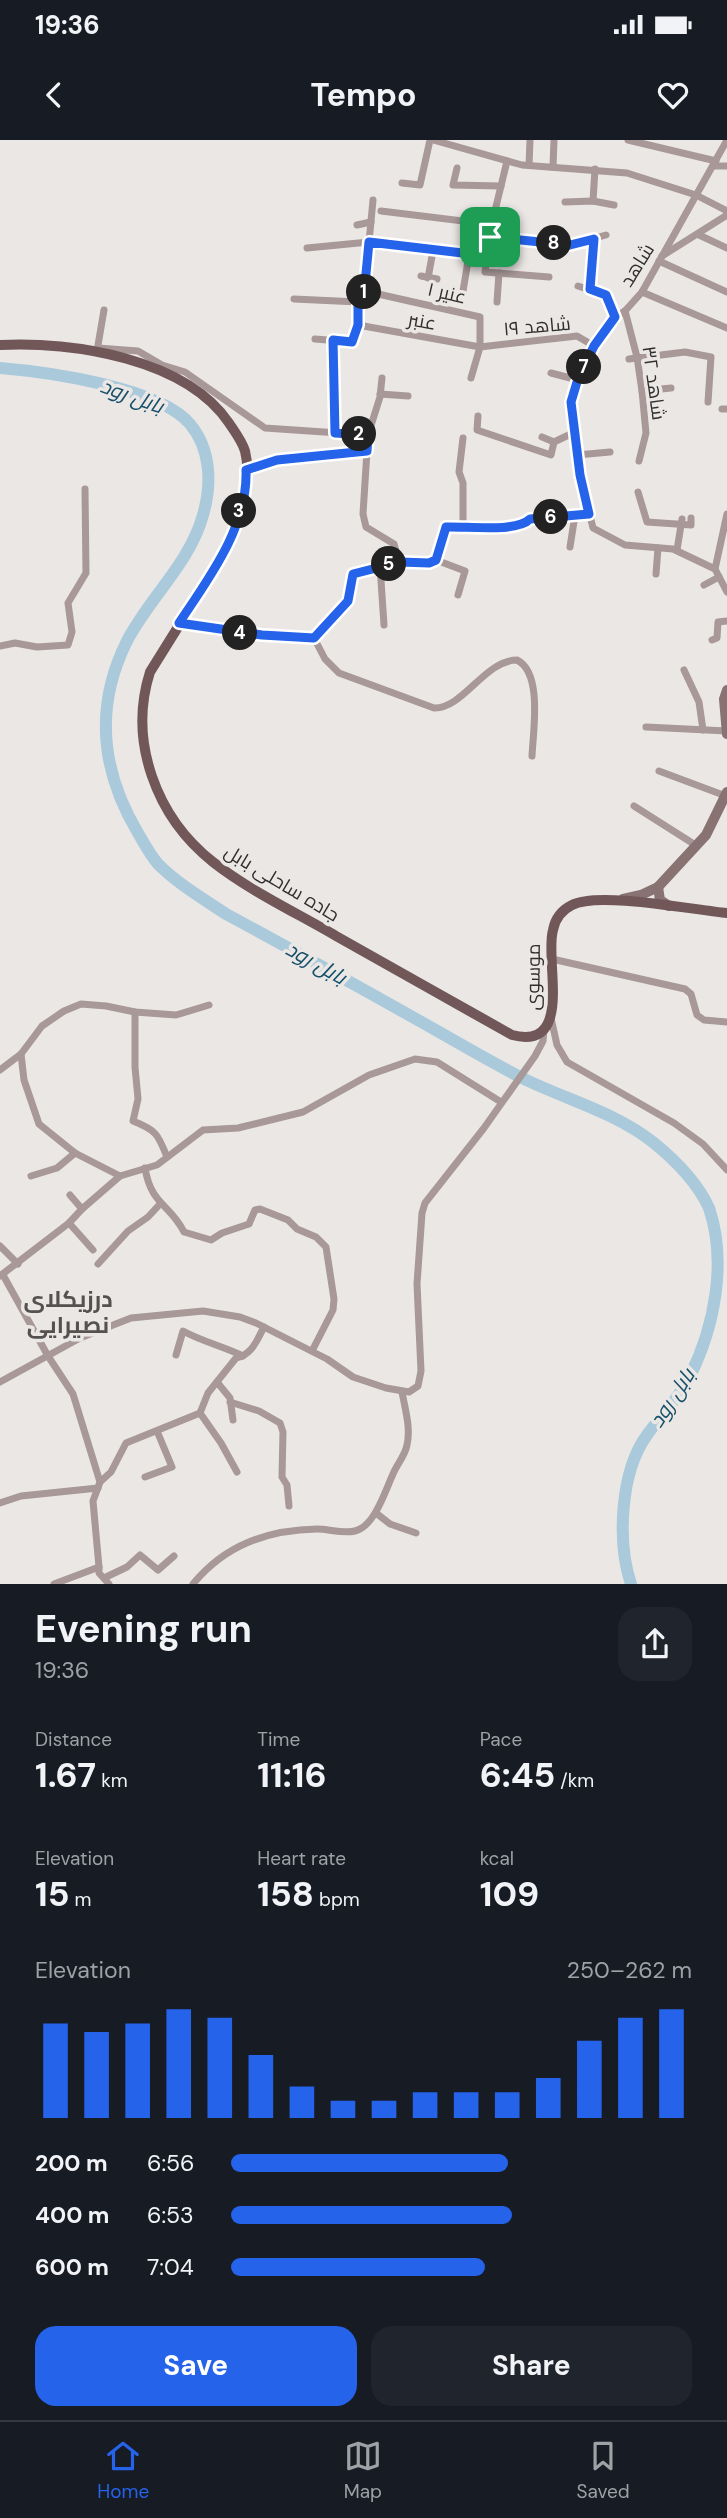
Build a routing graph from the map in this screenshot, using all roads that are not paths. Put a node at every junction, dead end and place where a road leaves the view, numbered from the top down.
1 (432, 140) edge
2 (530, 140) edge
3 (554, 140) edge
4 (628, 140) edge
5 (727, 140) edge
6 (507, 161) junction
7 (714, 163) junction
8 (529, 165) junction
9 (727, 166) edge
10 (553, 167) junction
11 (457, 168) dead end
12 (595, 169) junction
13 (402, 183) dead end
14 (501, 186) junction
15 (696, 195) junction
16 (373, 200) dead end
17 (593, 201) junction
18 (565, 202) dead end
19 (614, 205) dead end
20 (381, 211) dead end
21 (727, 213) edge
22 (371, 222) junction
23 (492, 222) junction
24 (357, 225) dead end
25 (512, 227) dead end
26 (606, 235) dead end
27 (699, 235) junction
28 (490, 237) junction
29 (594, 239) junction
30 (369, 242) junction
31 (307, 248) dead end
32 (727, 248) edge
33 (433, 251) junction
34 (468, 255) junction
35 (488, 256) junction
36 (661, 259) junction
37 (499, 273) junction
38 (549, 277) dead end
39 (437, 279) dead end
40 (578, 286) dead end
41 (590, 289) junction
42 (463, 291) dead end
43 (642, 292) junction
44 (727, 292) edge
45 (378, 294) dead end
46 (294, 299) dead end
47 (358, 302) junction
48 (497, 302) dead end
49 (104, 310) dead end
50 (625, 311) junction
51 (615, 317) junction
52 (358, 325) junction
53 (727, 328) edge
54 (315, 339) dead end
55 (333, 340) junction
56 (0, 345) edge
57 (594, 346) junction
58 (480, 347) junction
59 (97, 350) junction
60 (633, 358) junction
61 (551, 373) dead end
62 (382, 378) dead end
63 (471, 378) dead end
64 (578, 380) junction
65 (671, 388) dead end
66 (642, 391) junction
67 (380, 394) junction
68 (408, 396) dead end
69 (708, 402) dead end
70 (478, 416) dead end
71 (575, 432) junction
72 (335, 433) junction
73 (368, 435) junction
74 (542, 437) dead end
75 (463, 438) dead end
76 (555, 442) junction
77 (367, 451) junction
78 (610, 452) dead end
79 (578, 455) junction
80 (639, 461) dead end
81 (246, 470) junction
82 (85, 489) dead end
83 (638, 492) dead end
84 (589, 514) junction
85 (727, 514) edge
86 (575, 515) junction
87 (691, 518) dead end
88 (681, 521) junction
89 (463, 526) junction
90 (570, 547) dead end
91 (658, 548) junction
92 (677, 550) junction
93 (436, 560) junction
94 (400, 562) junction
95 (380, 566) junction
96 (717, 573) junction
97 (656, 574) dead end
98 (704, 585) dead end
99 (727, 592) edge
100 (458, 595) dead end
101 (727, 621) edge
102 (179, 623) junction
103 (384, 625) dead end
104 (314, 638) junction
105 (712, 640) dead end
106 (0, 646) edge
107 (684, 670) dead end
108 (727, 690) edge
109 (646, 727) dead end
110 (703, 730) junction
111 (727, 732) edge
112 (532, 756) dead end
113 (659, 771) dead end
114 (726, 794) edge
115 (634, 806) dead end
116 (697, 846) junction
117 (658, 887) junction
118 (610, 901) junction
119 (669, 907) junction
120 (727, 913) edge
121 (552, 958) junction
122 (209, 1004) dead end
123 (135, 1012) junction
124 (551, 1018) junction
125 (727, 1022) edge
126 (544, 1028) junction
127 (21, 1054) junction
128 (0, 1070) edge
129 (502, 1102) junction
130 (75, 1153) junction
131 (167, 1157) junction
132 (145, 1168) junction
133 (727, 1170) edge
134 (31, 1176) dead end
135 (120, 1176) junction
136 (70, 1195) dead end
137 (160, 1204) junction
138 (82, 1209) junction
139 (69, 1223) junction
140 (0, 1246) edge
141 (93, 1250) dead end
142 (18, 1264) junction
143 (97, 1264) dead end
144 (1, 1275) edge
145 (264, 1327) junction
146 (312, 1351) junction
147 (176, 1355) dead end
148 (48, 1356) junction
149 (244, 1356) junction
150 (217, 1381) junction
151 (0, 1382) edge
152 (402, 1392) junction
153 (230, 1402) junction
154 (200, 1413) junction
155 (233, 1420) dead end
156 (157, 1431) junction
157 (237, 1472) dead end
158 (145, 1477) dead end
159 (99, 1485) junction
160 (0, 1503) edge
161 (289, 1506) dead end
162 (376, 1513) junction
163 (416, 1533) dead end
164 (174, 1556) dead end
165 (99, 1567) junction
166 (106, 1581) edge
167 (54, 1584) edge
168 (193, 1584) edge

1 - 6 street
1 - 13 street
2 - 8 street
3 - 10 street
4 - 7 street
5 - 7 street, شاهد
6 - 8 street
6 - 14 street
7 - 9 street
7 - 15 street, شاهد
8 - 10 street
10 - 12 street
11 - 14 street
12 - 15 street
12 - 17 street
14 - 23 street
15 - 21 street
15 - 36 street, شاهد
16 - 22 street
17 - 18 street
17 - 19 street
20 - 23 street
21 - 27 street
22 - 24 street
22 - 30 street
23 - 25 street
23 - 28 street
26 - 29 street
27 - 32 street
27 - 36 street
28 - 29 street
28 - 35 street
29 - 41 street
30 - 31 street
30 - 33 street
30 - 47 street
33 - 34 street
33 - 39 street
34 - 35 street
34 - 42 street
35 - 37 street
36 - 43 street, شاهد
36 - 44 street
37 - 38 street
37 - 48 street
40 - 41 street
41 - 51 street
43 - 50 street, شاهد
43 - 53 street
45 - 58 street, عنیر ۱
46 - 47 street
47 - 52 street
49 - 59 street
50 - 51 street, شاهد
50 - 60 street, شاهد ۳۲
51 - 57 street, شاهد
52 - 55 street
52 - 58 street, عنبر
54 - 55 street
55 - 72 street
56 - 59 main road, جاده ساحلی بابل
57 - 58 street, شاهد ۱۹
57 - 64 street, شاهد
58 - 63 street
59 - 72 street
59 - 81 main road, جاده ساحلی بابل
60 - 66 street, شاهد ۳۲
60 - 69 street
61 - 64 street
62 - 67 street
64 - 71 street, شاهد
65 - 66 street
66 - 80 street, شاهد ۳۲
67 - 68 street
67 - 73 street
70 - 76 street
71 - 76 street
71 - 79 street
72 - 73 street
73 - 77 street
74 - 76 street
75 - 89 street
77 - 81 street
77 - 94 street
78 - 79 street
79 - 84 street
81 - 102 main road, جاده ساحلی بابل
82 - 106 street
83 - 88 street
84 - 86 street
84 - 91 street
85 - 96 street
86 - 89 street
86 - 90 street
87 - 88 street
88 - 92 street
89 - 93 street
91 - 92 street
91 - 97 street
92 - 96 street
93 - 94 street
93 - 100 street
94 - 95 street
95 - 103 street
95 - 104 street
96 - 98 street
96 - 99 street
101 - 105 street
102 - 104 street
102 - 126 main road, جاده ساحلی بابل
104 - 112 street
107 - 110 street
108 - 111 main road
109 - 110 street
110 - 111 street
113 - 114 street
114 - 116 main road
115 - 116 street
116 - 117 main road
117 - 118 main road
117 - 119 main road
118 - 119 main road, موسوی
118 - 121 main road, موسوی
119 - 120 main road, موسوی
121 - 124 main road, موسوی
121 - 125 street
122 - 123 street
123 - 127 street
123 - 131 street
124 - 126 main road, موسوی
124 - 133 street
126 - 129 street
127 - 128 street
127 - 130 street
129 - 131 street
129 - 152 street
130 - 134 street
130 - 135 street
131 - 132 street
132 - 135 street
132 - 137 street
135 - 138 street
136 - 138 street
137 - 143 street
137 - 146 street
138 - 139 street
139 - 141 street
139 - 142 street
140 - 142 street
142 - 144 street
144 - 148 street
145 - 146 street
145 - 148 street
145 - 149 street
146 - 152 street
147 - 149 street
148 - 151 street
148 - 159 street
149 - 150 street
150 - 153 street
150 - 154 street
152 - 162 street
153 - 155 street
153 - 161 street
154 - 156 street
154 - 157 street
156 - 158 street
156 - 159 street
159 - 160 street
159 - 165 street
162 - 163 street
162 - 168 street
164 - 166 street
165 - 166 street
165 - 167 street

